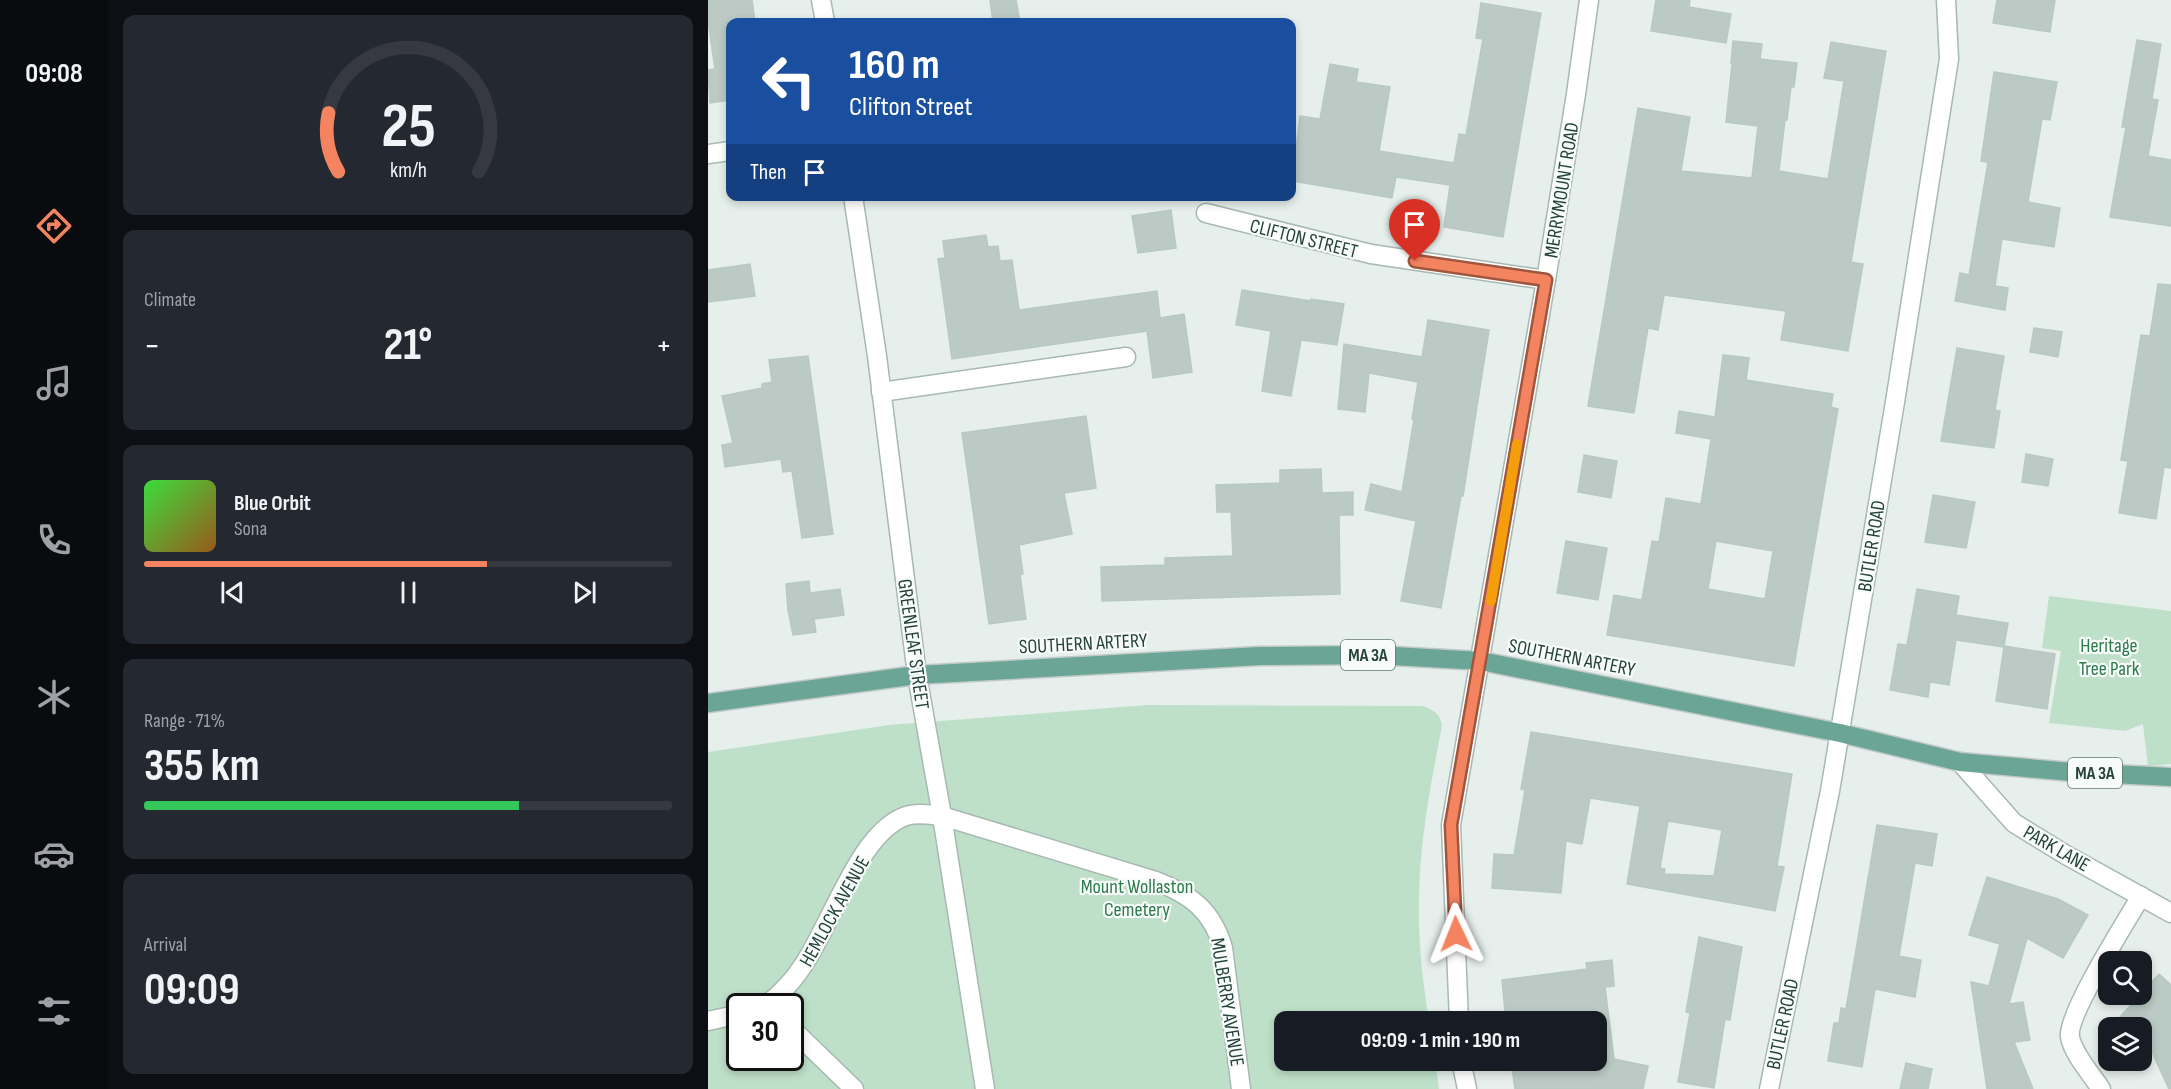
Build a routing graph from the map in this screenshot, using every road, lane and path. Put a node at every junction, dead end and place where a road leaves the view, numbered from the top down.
1 (821, 0) edge
2 (1589, 0) edge
3 (1946, 0) edge
4 (824, 18) edge
5 (726, 152) edge
6 (708, 154) edge
7 (854, 201) edge
8 (1206, 213) dead end
9 (1546, 280) junction
10 (1126, 357) dead end
11 (881, 392) junction
12 (1481, 662) junction
13 (917, 675) junction
14 (708, 703) edge
15 (1840, 733) junction
16 (1960, 762) junction
17 (2171, 777) edge
18 (942, 816) junction
19 (2141, 896) junction
20 (2171, 913) edge
21 (780, 993) edge
22 (1459, 1011) edge
23 (726, 1017) edge
24 (708, 1021) edge
25 (804, 1041) edge
26 (1463, 1071) edge
27 (854, 1089) edge
28 (985, 1089) edge
29 (1241, 1089) edge
30 (1467, 1089) edge
31 (1769, 1089) edge
32 (2101, 1089) edge

1 - 4 street
2 - 9 street, MERRYMOUNT ROAD
3 - 15 street, BUTLER ROAD
5 - 6 street
7 - 11 street, GREENLEAF STREET
8 - 9 street, CLIFTON STREET
9 - 12 street, MERRYMOUNT ROAD
10 - 11 street
11 - 13 street, GREENLEAF STREET
12 - 13 main road, SOUTHERN ARTERY / MA 3A
12 - 15 main road, SOUTHERN ARTERY / MA 3A
12 - 22 street, MERRYMOUNT ROAD
13 - 14 main road, SOUTHERN ARTERY / MA 3A
13 - 18 street, GREENLEAF STREET
15 - 16 main road, SOUTHERN ARTERY / MA 3A
15 - 31 street, BUTLER ROAD
16 - 17 main road, SOUTHERN ARTERY / MA 3A
16 - 19 street, PARK LANE
18 - 21 street, HEMLOCK AVENUE
18 - 28 street, GREENLEAF STREET
18 - 29 street, MULBERRY AVENUE
19 - 20 street, PARK LANE
19 - 32 street
23 - 24 street
25 - 27 street
26 - 30 street

